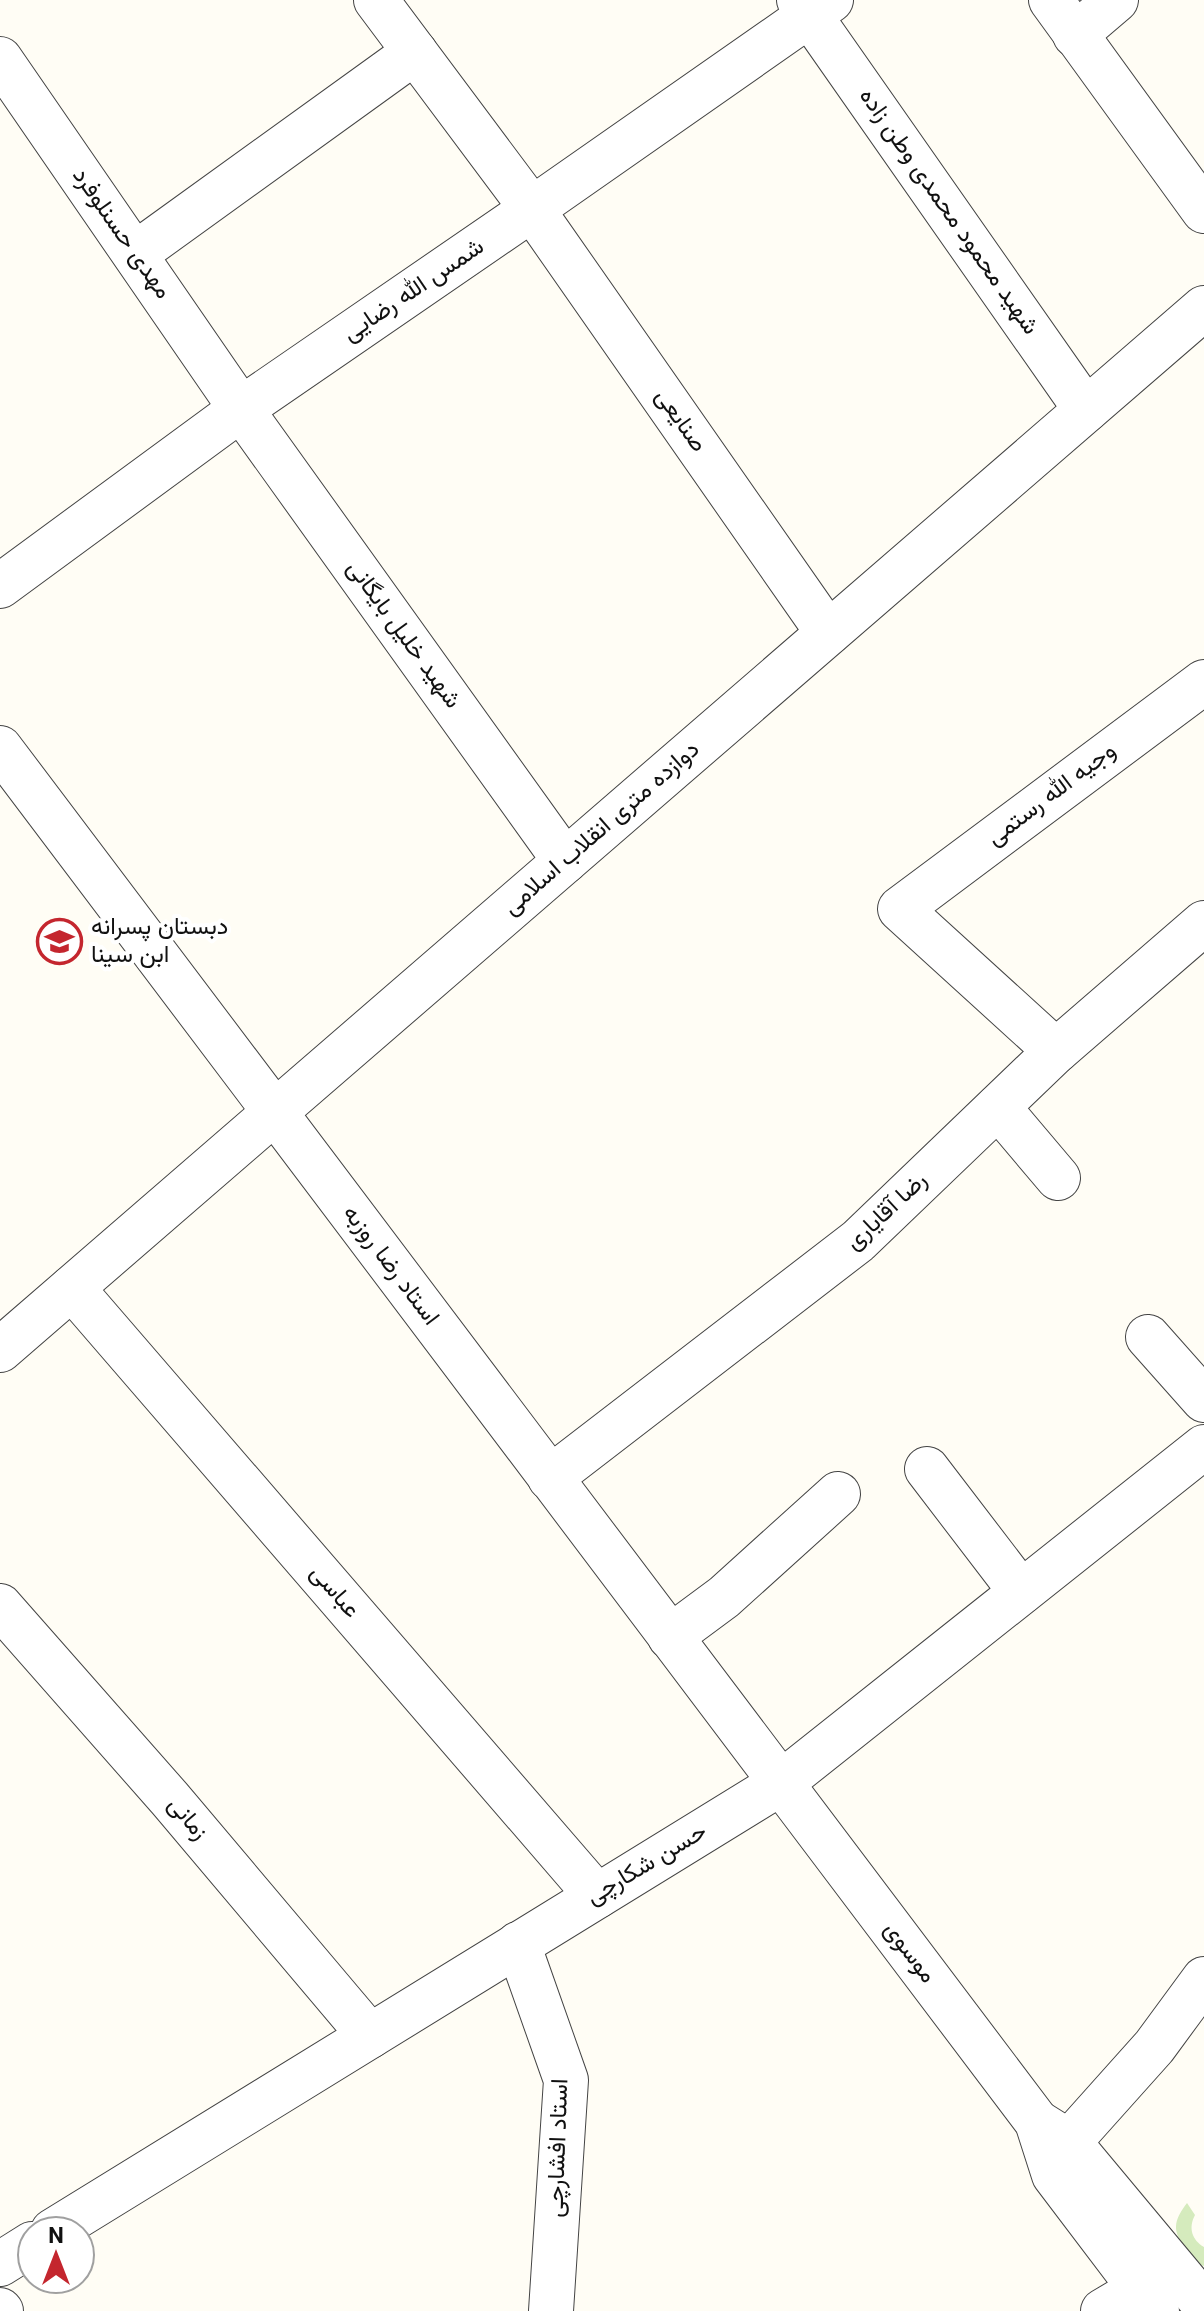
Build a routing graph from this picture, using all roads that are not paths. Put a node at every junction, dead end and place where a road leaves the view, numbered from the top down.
1 (376, 0) edge
2 (1116, 0) edge
3 (813, 5) edge
4 (1063, 17) edge
5 (415, 52) junction
6 (0, 59) edge
7 (532, 209) junction
8 (1204, 211) edge
9 (135, 254) junction
10 (1204, 308) edge
11 (241, 409) junction
12 (1086, 410) junction
13 (0, 586) edge
14 (828, 633) junction
15 (1204, 682) edge
16 (0, 748) edge
17 (565, 861) junction
18 (1204, 923) edge
19 (1056, 1051) junction
20 (998, 1107) junction
21 (274, 1111) junction
22 (1058, 1178) dead end
23 (72, 1288) junction
24 (1148, 1337) dead end
25 (0, 1350) edge
26 (1204, 1400) edge
27 (1204, 1447) edge
28 (927, 1469) dead end
29 (550, 1478) junction
30 (838, 1494) dead end
31 (1021, 1592) junction
32 (0, 1606) edge
33 (670, 1637) junction
34 (781, 1783) junction
35 (597, 1896) junction
36 (518, 1944) junction
37 (1204, 1979) edge
38 (370, 2036) junction
39 (1053, 2132) junction
40 (79, 2215) edge
41 (1148, 2300) edge
42 (1204, 2304) edge
43 (551, 2311) edge
44 (1103, 2311) edge

1 - 5 street, صنایعی
2 - 4 street
3 - 7 street, شمس الله رضایی
3 - 12 street, شهید محمود محمدی وطن زاده
4 - 8 street
5 - 7 street, صنایعی
5 - 9 street
6 - 9 street, مهدی حسنلوفرد
7 - 11 street, شمس الله رضایی
7 - 14 street, صنایعی
9 - 11 street, مهدی حسنلوفرد
10 - 12 street, دوازده متری انقلاب اسلامی
11 - 13 street, شمس الله رضایی
11 - 17 street, شهید خلیل بایگانی
12 - 14 street, دوازده متری انقلاب اسلامی
14 - 17 street, دوازده متری انقلاب اسلامی
15 - 19 street, وجیه الله رستمی
16 - 21 street, استاد رضا روزبه
17 - 21 street, دوازده متری انقلاب اسلامی
18 - 19 street, رضا آقایاری
19 - 20 street, رضا آقایاری
20 - 22 street
20 - 29 street, رضا آقایاری
21 - 23 street, دوازده متری انقلاب اسلامی
21 - 29 street, استاد رضا روزبه
23 - 25 street, دوازده متری انقلاب اسلامی
23 - 35 street, عباسی
24 - 26 street
27 - 31 street, حسن شکارچی
28 - 31 street
29 - 33 street, استاد رضا روزبه
30 - 33 street
31 - 34 street, حسن شکارچی
32 - 38 street, زمانی
33 - 34 street, استاد رضا روزبه
34 - 35 street, حسن شکارچی
34 - 39 street, موسوی
35 - 36 street, حسن شکارچی
36 - 38 street, حسن شکارچی
36 - 43 street, استاد افشارچی
37 - 39 street
38 - 40 street, حسن شکارچی
39 - 41 street, موسوی
39 - 42 street, موسوی
41 - 44 street

